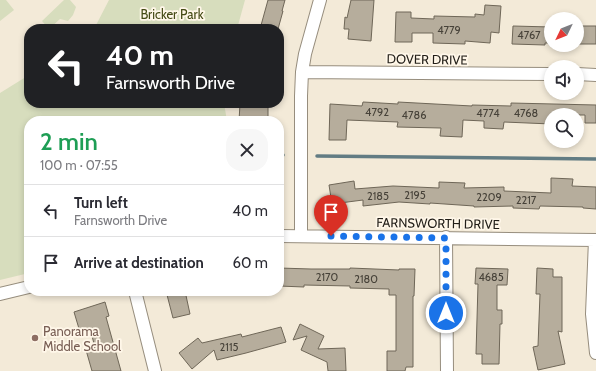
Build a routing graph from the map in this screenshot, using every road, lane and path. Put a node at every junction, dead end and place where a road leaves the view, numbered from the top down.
1 (320, 0) edge
2 (302, 72) junction
3 (544, 74) edge
4 (584, 74) edge
5 (596, 75) edge
6 (301, 235) junction
7 (284, 236) edge
8 (446, 238) junction
9 (595, 240) edge
10 (24, 288) edge
11 (0, 294) edge
12 (136, 296) edge
13 (596, 353) edge
14 (155, 371) edge
15 (447, 371) edge

1 - 2 street
2 - 3 street, DOVER DRIVE
2 - 6 street
4 - 5 street
6 - 7 street, FARNSWORTH DRIVE
6 - 8 street, FARNSWORTH DRIVE
8 - 9 street, FARNSWORTH DRIVE
8 - 15 street
9 - 13 street
10 - 11 street
12 - 14 street

